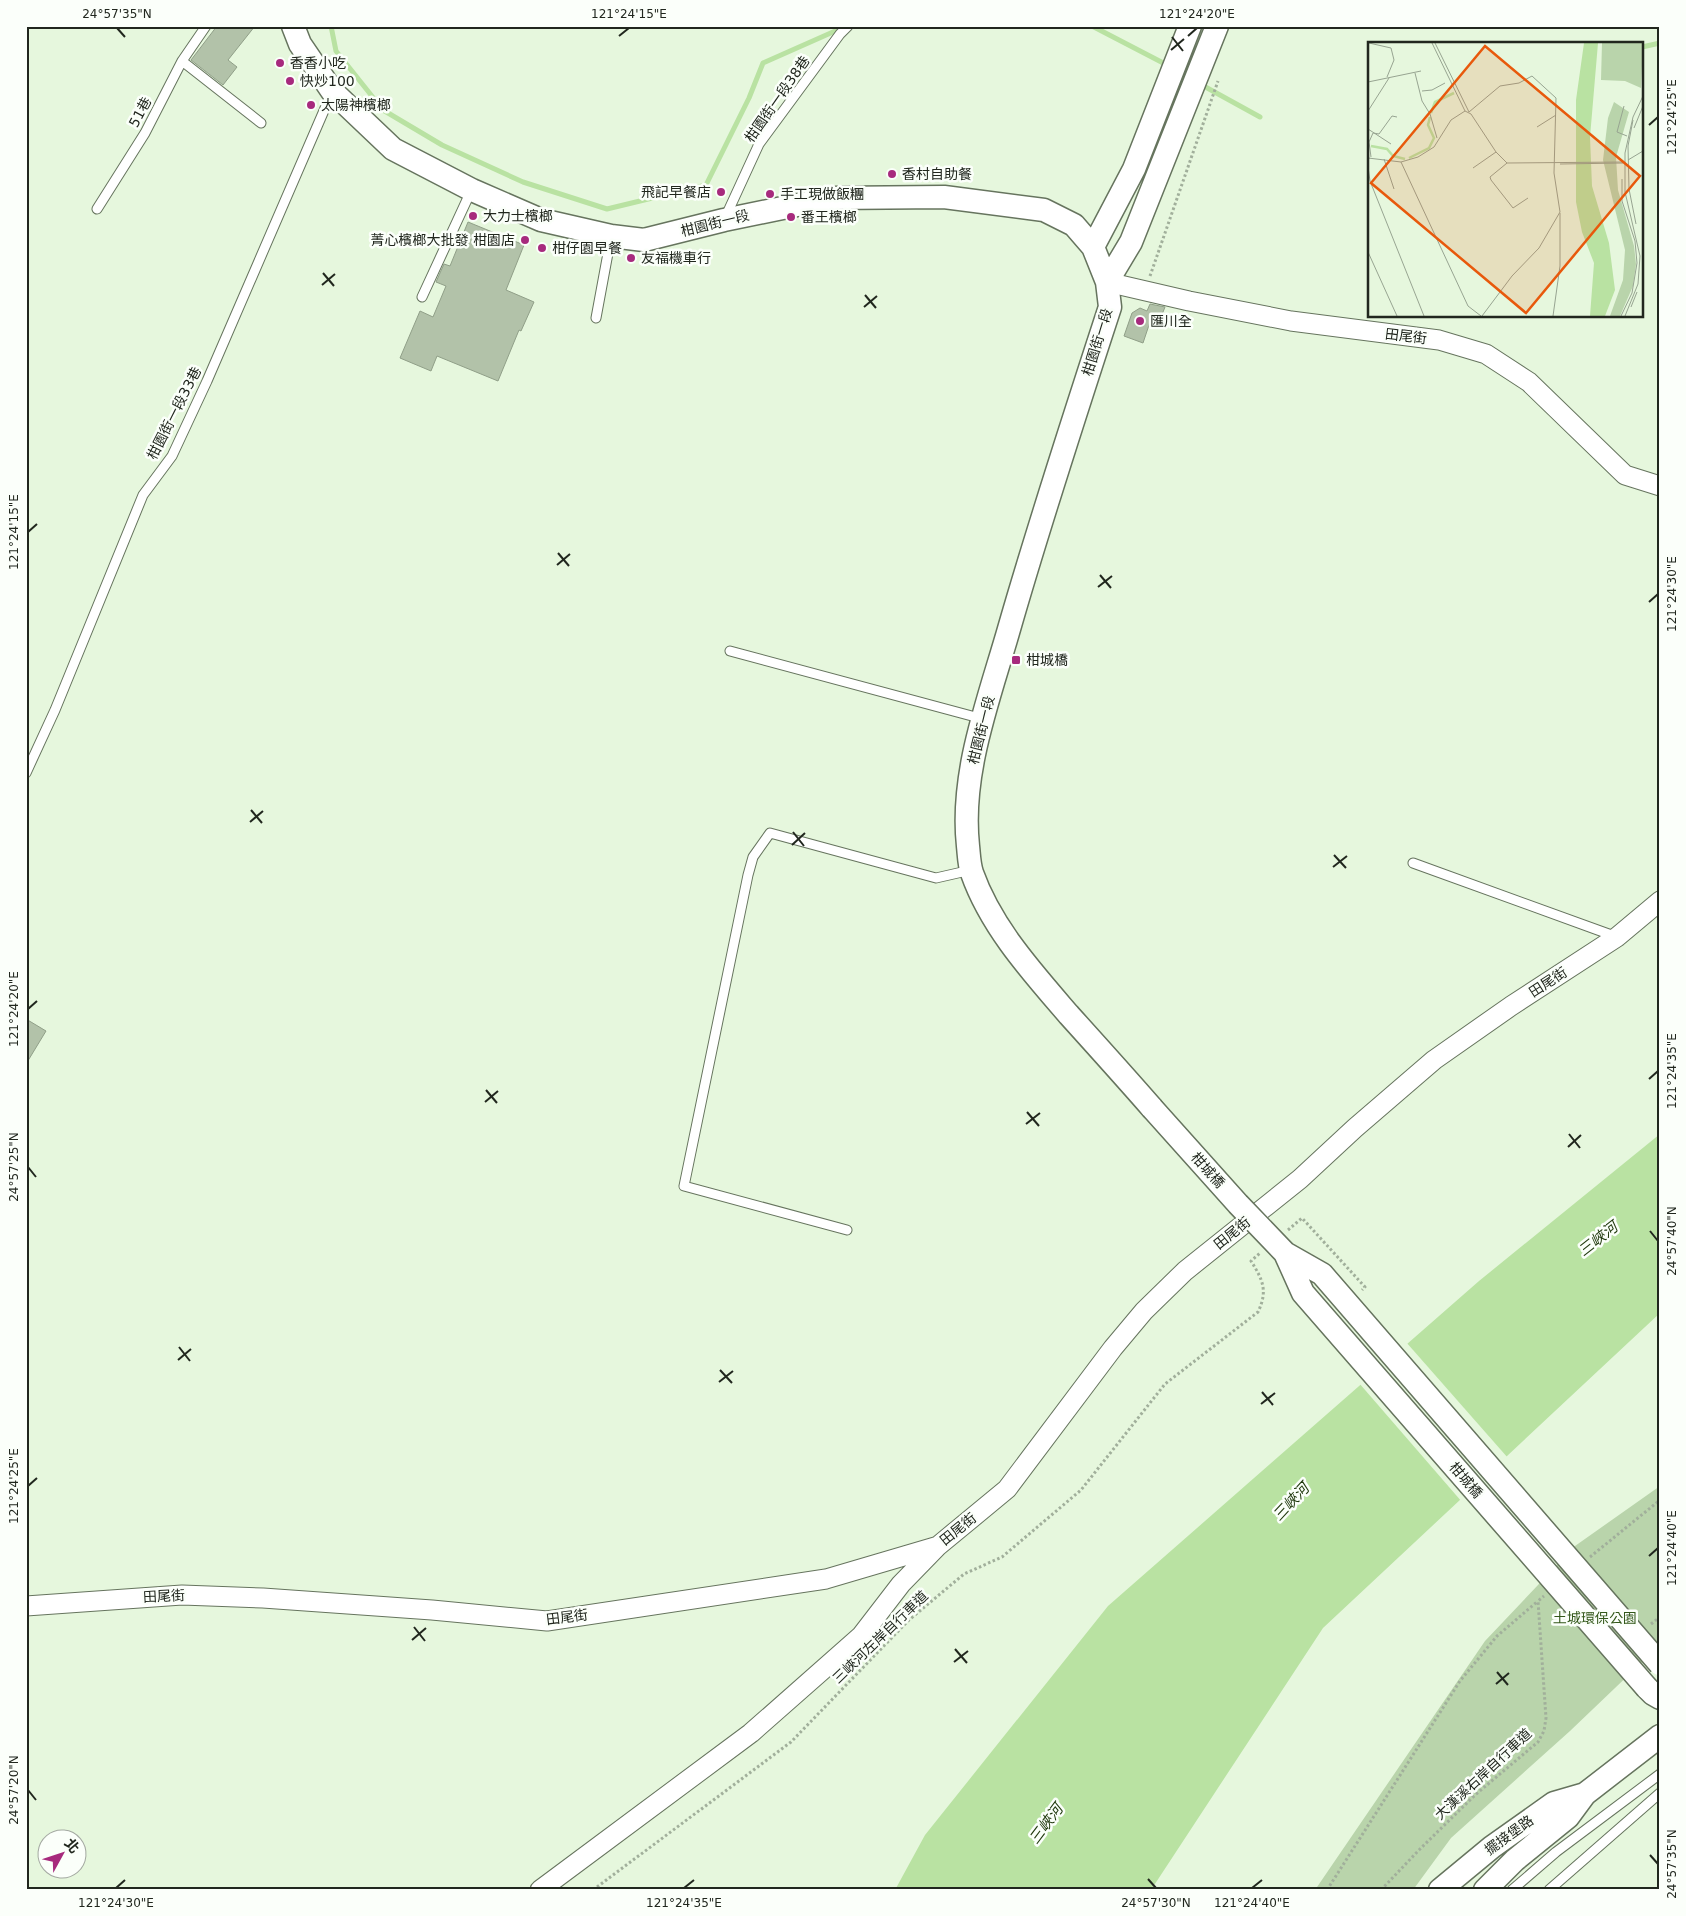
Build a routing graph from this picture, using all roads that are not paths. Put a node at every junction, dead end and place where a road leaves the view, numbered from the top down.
1 (206, 26) edge
2 (293, 26) edge
3 (848, 26) edge
4 (1190, 26) edge
5 (1217, 26) edge
6 (182, 61) junction
7 (332, 91) junction
8 (261, 123) dead end
9 (472, 190) junction
10 (97, 209) dead end
11 (724, 220) junction
12 (611, 236) junction
13 (1094, 247) junction
14 (1107, 282) junction
15 (422, 297) dead end
16 (596, 318) dead end
17 (1660, 486) edge
18 (730, 651) dead end
19 (983, 719) junction
20 (26, 773) edge
21 (1413, 863) dead end
22 (971, 870) junction
23 (1660, 901) edge
24 (1617, 937) junction
25 (1152, 1108) joint
26 (847, 1230) dead end
27 (1277, 1246) junction
28 (938, 1546) junction
29 (26, 1606) edge
30 (1660, 1664) edge
31 (1654, 1693) edge
32 (1660, 1736) edge
33 (1660, 1774) edge
34 (1660, 1793) edge
35 (1585, 1794) junction
36 (540, 1890) edge
37 (1440, 1890) edge
38 (1484, 1890) edge
39 (1512, 1890) edge
40 (1549, 1890) edge

1 - 6 lane, 51巷
2 - 7 street, 柑園街一段
3 - 11 lane, 柑園街一段38巷
4 - 13 street
5 - 14 street
6 - 8 lane
6 - 10 lane, 51巷
7 - 9 street, 柑園街一段
7 - 20 lane, 柑園街一段33巷
9 - 12 street, 柑園街一段
9 - 15 lane
11 - 12 street, 柑園街一段
11 - 13 street, 柑園街一段
12 - 16 lane
13 - 14 street, 柑園街一段
14 - 17 street, 田尾街
14 - 19 street, 柑園街一段
18 - 19 lane
19 - 22 street, 柑園街一段
21 - 24 lane
22 - 25 street, 柑園街一段
22 - 26 lane
23 - 24 street, 田尾街
24 - 28 street, 田尾街
25 - 27 street, 柑城橋, bridge
27 - 30 street, 柑城橋, bridge
27 - 31 street, 柑城橋, bridge
28 - 29 street, 田尾街
28 - 36 street
32 - 35 street, 擺接堡路
33 - 39 lane
34 - 40 lane
35 - 37 street, 擺接堡路
35 - 38 street, 擺接堡路

